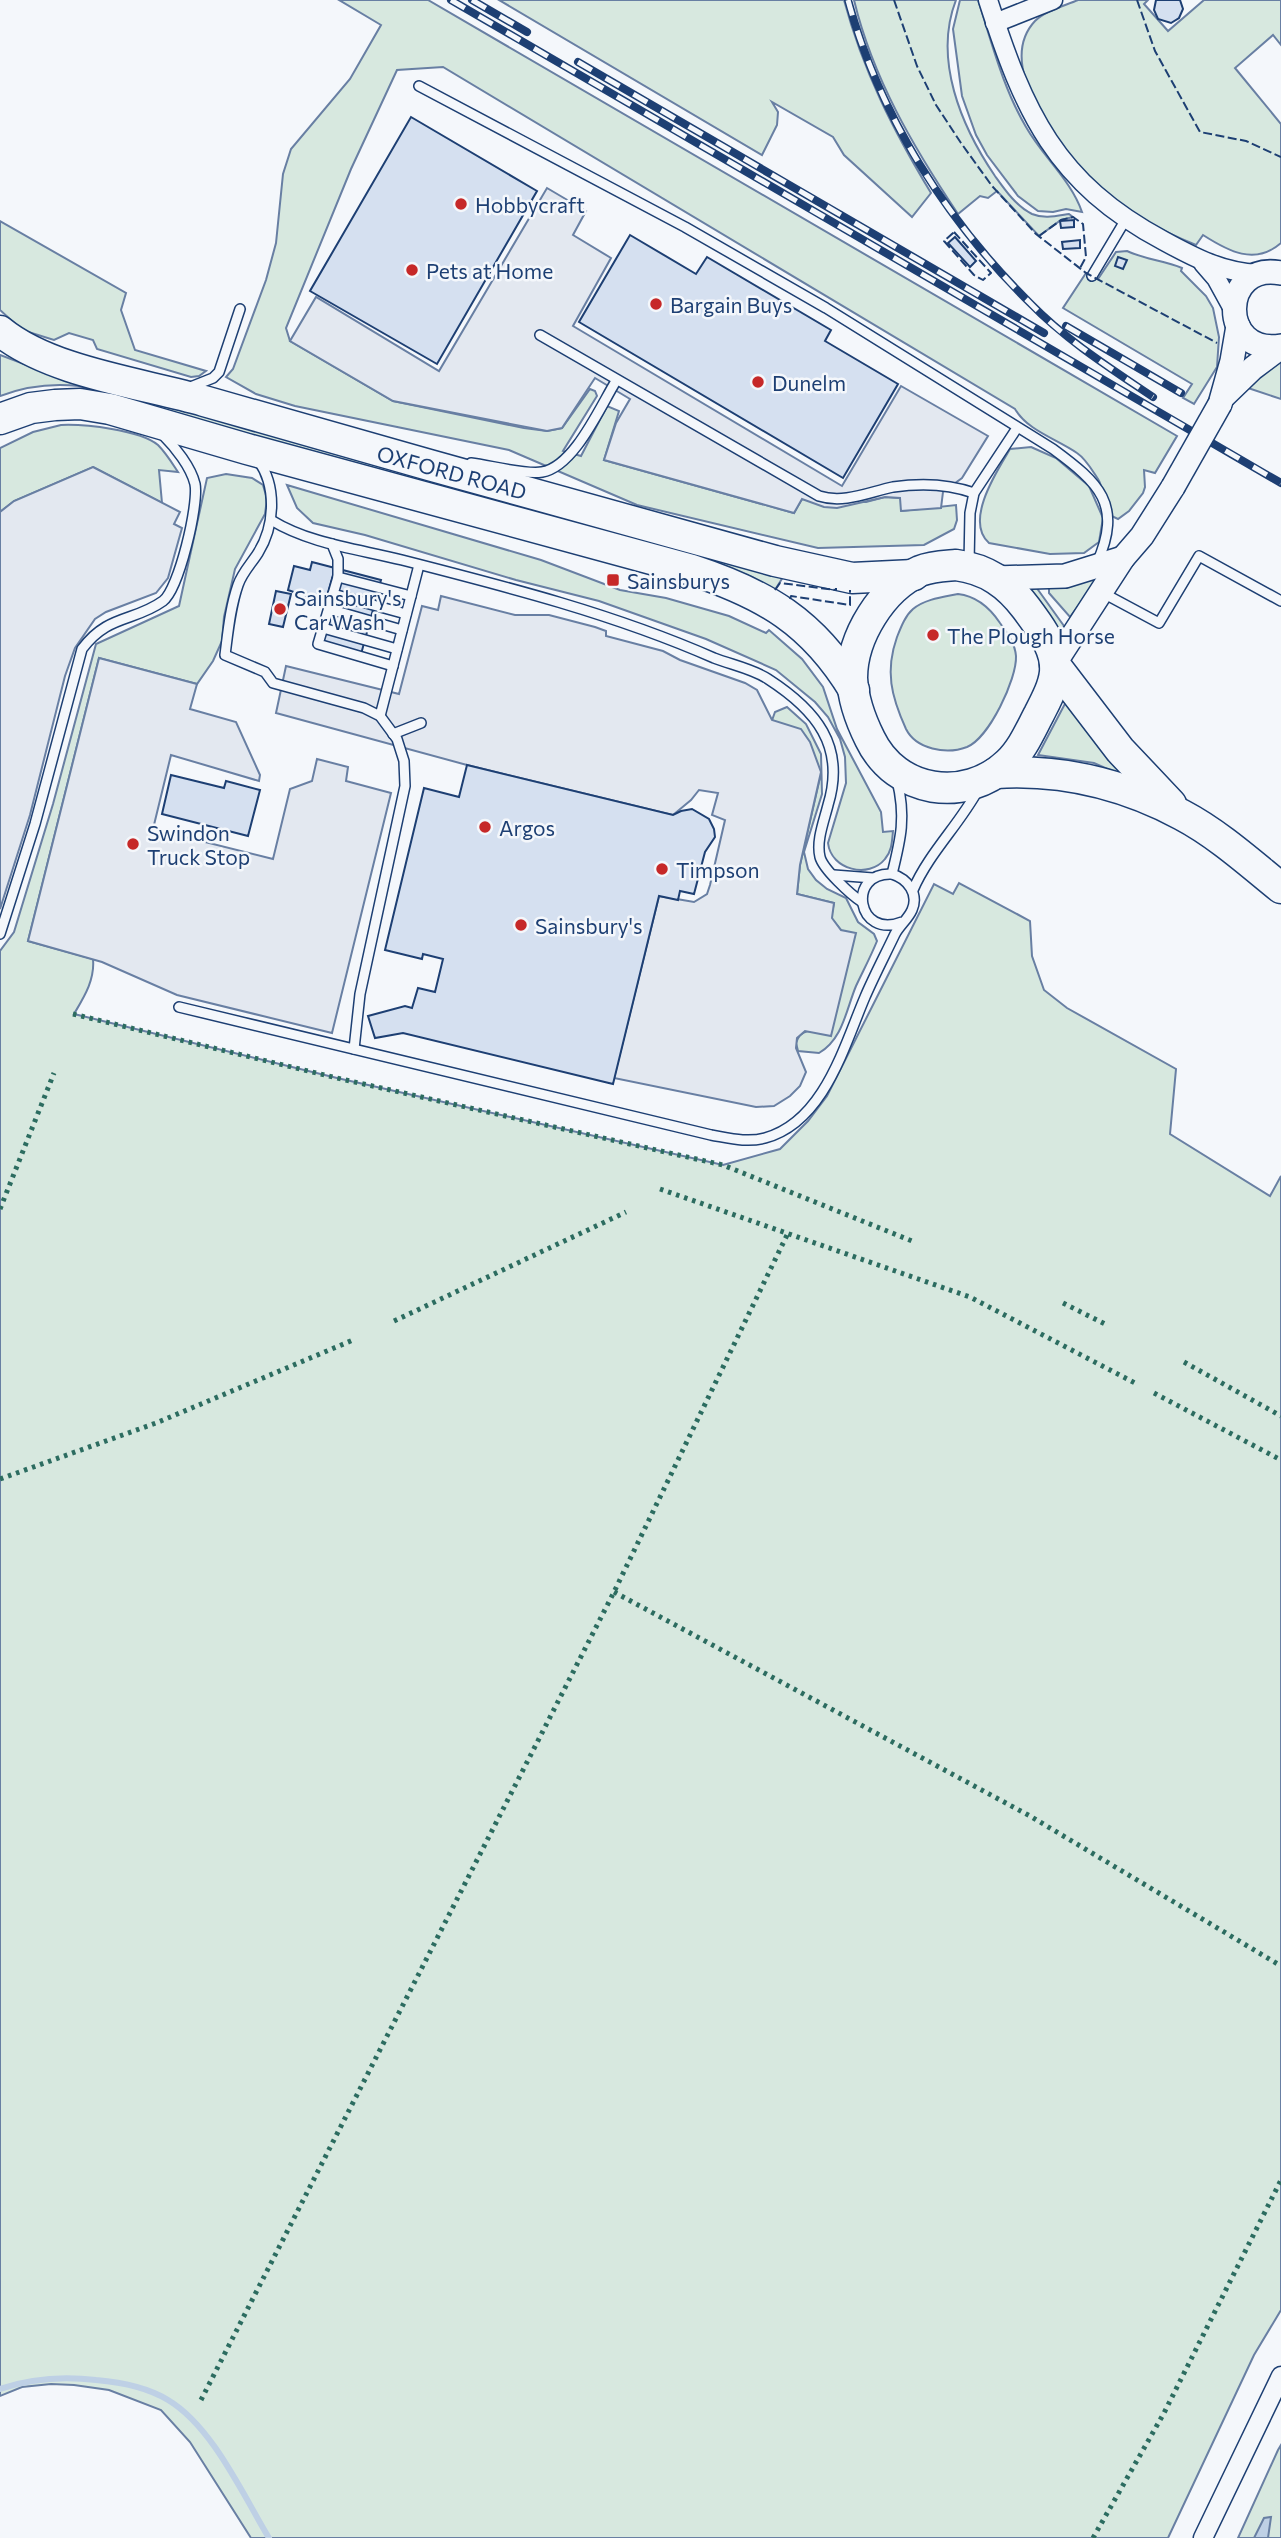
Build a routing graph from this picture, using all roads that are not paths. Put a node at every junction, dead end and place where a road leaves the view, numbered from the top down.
1 (988, 0) edge
2 (1053, 0) edge
3 (995, 23) junction
4 (419, 86) dead end
5 (1126, 219) junction
6 (1203, 263) junction
7 (1273, 271) edge
8 (1092, 276) dead end
9 (240, 309) dead end
10 (1236, 318) junction
11 (0, 331) edge
12 (540, 335) dead end
13 (1281, 346) edge
14 (616, 381) junction
15 (176, 393) junction
16 (1222, 400) junction
17 (135, 416) junction
18 (0, 419) edge
19 (1017, 428) junction
20 (365, 447) junction
21 (247, 449) junction
22 (442, 458) dead end
23 (455, 460) dead end
24 (974, 493) junction
25 (271, 520) junction
26 (332, 544) junction
27 (1123, 558) junction
28 (419, 565) junction
29 (1095, 568) junction
30 (982, 572) junction
31 (914, 575) junction
32 (338, 577) junction
33 (1101, 592) junction
34 (333, 594) junction
35 (411, 596) junction
36 (1281, 601) edge
37 (328, 609) junction
38 (406, 614) junction
39 (323, 628) junction
40 (402, 630) junction
41 (397, 649) junction
42 (1055, 664) junction
43 (393, 666) junction
44 (854, 690) junction
45 (380, 716) junction
46 (421, 723) dead end
47 (393, 734) junction
48 (894, 770) junction
49 (990, 776) junction
50 (1182, 814) junction
51 (892, 874) junction
52 (834, 875) junction
53 (873, 878) junction
54 (1274, 881) edge
55 (913, 890) junction
56 (862, 902) junction
57 (902, 922) junction
58 (0, 934) edge
59 (179, 1007) dead end
60 (354, 1049) junction
61 (1281, 2376) edge
62 (1203, 2538) edge

1 - 3 street
2 - 3 street
3 - 5 street
4 - 19 lane
5 - 6 street
5 - 8 lane
6 - 7 street
6 - 10 street
7 - 10 street
9 - 15 lane
10 - 13 street
10 - 16 street
11 - 15 highway, OXFORD ROAD
12 - 14 lane
13 - 16 street
14 - 23 lane
14 - 24 lane
15 - 20 highway, OXFORD ROAD
16 - 27 street, bridge
17 - 18 highway, OXFORD ROAD
17 - 21 highway, OXFORD ROAD
17 - 58 lane
19 - 24 lane
19 - 29 lane
20 - 22 lane
20 - 31 highway, OXFORD ROAD
21 - 25 lane
21 - 44 highway, OXFORD ROAD
24 - 30 lane
25 - 26 lane
25 - 45 lane
26 - 28 lane
26 - 32 lane
27 - 29 street
27 - 33 street
28 - 35 lane
28 - 52 lane
29 - 30 street
30 - 31 highway
30 - 42 highway
31 - 44 highway
32 - 34 lane
32 - 35 lane
33 - 36 lane
33 - 42 street
34 - 37 lane
34 - 38 lane
35 - 38 lane
37 - 39 lane
37 - 40 lane
38 - 40 lane
39 - 41 lane
39 - 43 lane
40 - 41 lane
41 - 43 lane
42 - 49 highway
42 - 50 highway
43 - 45 lane
44 - 48 highway
45 - 47 lane
46 - 47 lane
47 - 60 lane
48 - 49 highway
48 - 51 lane
49 - 50 highway
49 - 55 lane
50 - 54 highway
51 - 53 lane
51 - 55 lane
52 - 53 lane
52 - 56 lane
53 - 56 lane
55 - 57 lane
56 - 57 lane
57 - 60 lane
59 - 60 lane
61 - 62 street

